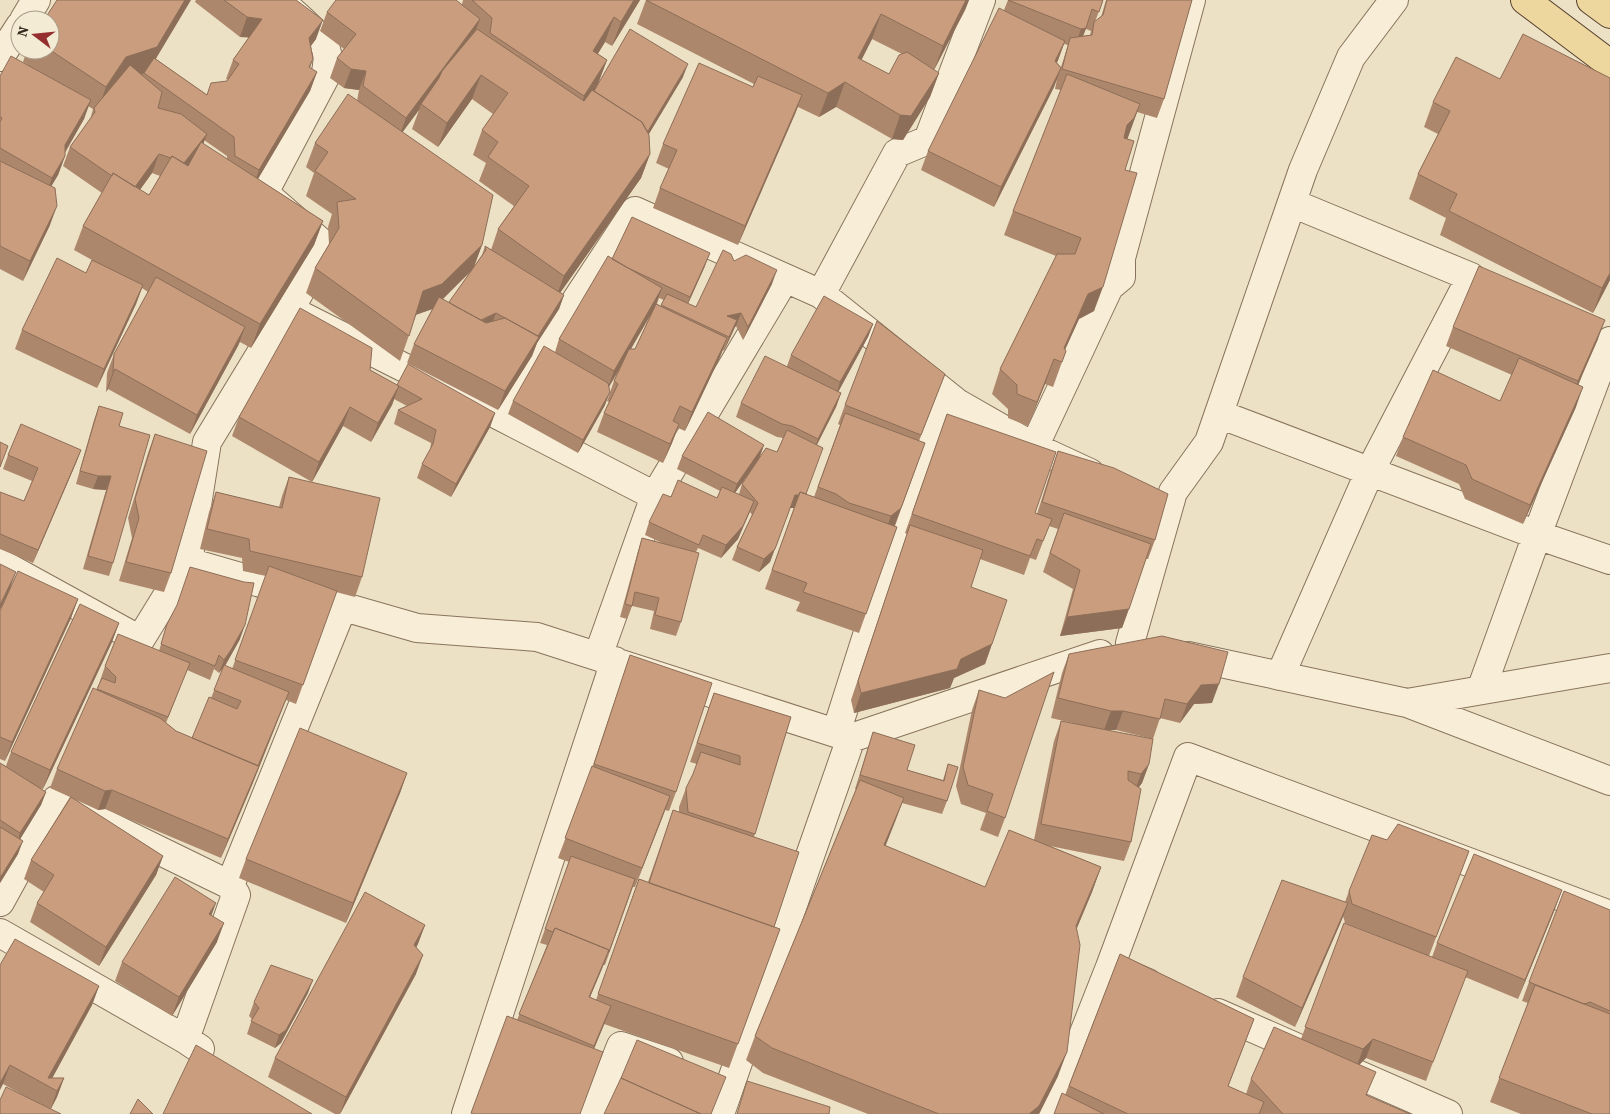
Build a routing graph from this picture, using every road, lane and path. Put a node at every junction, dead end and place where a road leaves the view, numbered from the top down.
1 (279, 0) edge
2 (981, 0) edge
3 (1191, 0) edge
4 (1394, 0) edge
5 (1525, 0) edge
6 (1591, 0) edge
7 (1610, 14) edge
8 (10, 42) edge
9 (0, 57) edge
10 (1610, 64) edge
11 (1292, 203) junction
12 (1471, 277) junction
13 (785, 278) junction
14 (1497, 287) edge
15 (822, 294) junction
16 (289, 310) junction
17 (1604, 334) edge
18 (944, 393) junction
19 (1219, 414) junction
20 (500, 416) junction
21 (1034, 447) junction
22 (1370, 471) junction
23 (1115, 485) edge
24 (655, 496) junction
25 (1141, 497) edge
26 (1168, 510) junction
27 (1537, 535) junction
28 (1610, 560) edge
29 (188, 562) junction
30 (0, 563) edge
31 (343, 606) junction
32 (1130, 643) junction
33 (606, 659) junction
34 (1610, 668) edge
35 (1280, 676) junction
36 (1481, 690) junction
37 (1407, 703) junction
38 (844, 736) junction
39 (1610, 781) edge
40 (230, 885) junction
41 (0, 902) edge
42 (1610, 915) edge
43 (0, 933) edge
44 (1110, 967) junction
45 (185, 1039) junction
46 (223, 1066) edge
47 (731, 1081) junction
48 (759, 1091) edge
49 (466, 1114) edge
50 (594, 1114) edge
51 (720, 1114) edge
52 (1052, 1114) edge
53 (1448, 1114) edge

1 - 16 street
2 - 15 street
3 - 21 street
4 - 11 street
5 - 10 main road
6 - 7 main road
8 - 9 street
11 - 12 street
11 - 19 street
12 - 14 street
12 - 22 street
13 - 15 street
13 - 20 street
13 - 24 street
15 - 18 street
16 - 20 street
16 - 29 street
17 - 27 street
18 - 21 street
18 - 38 street
19 - 22 street
19 - 26 street
20 - 24 street
21 - 23 street
22 - 27 street
22 - 35 street
24 - 33 street
25 - 26 street
26 - 32 street
27 - 28 street
27 - 36 street
29 - 30 street
29 - 31 street
31 - 33 street
31 - 40 street
32 - 35 street
32 - 38 street
33 - 38 street
33 - 49 street
34 - 36 street
35 - 37 street
36 - 37 street
37 - 39 street
38 - 47 street
40 - 41 street
40 - 45 street
42 - 44 street
43 - 45 street
44 - 52 street
44 - 53 street
45 - 46 street
47 - 48 street
47 - 50 street
47 - 51 street

